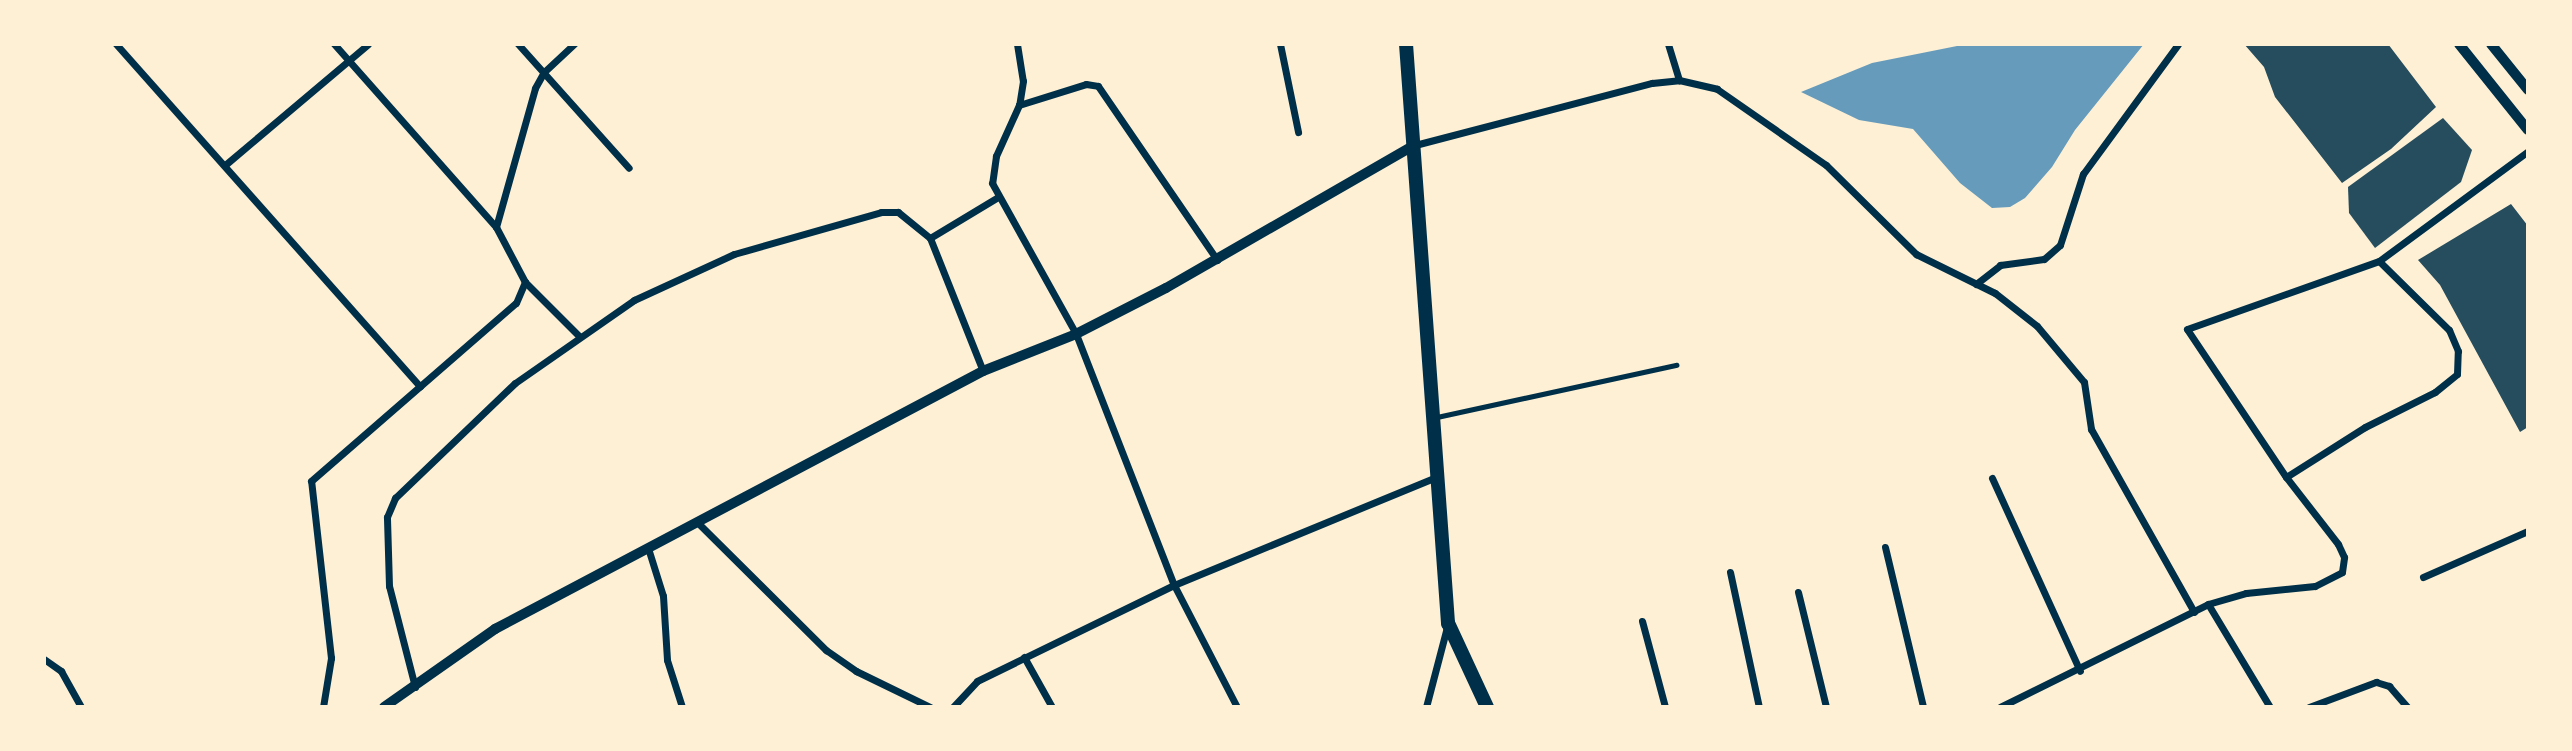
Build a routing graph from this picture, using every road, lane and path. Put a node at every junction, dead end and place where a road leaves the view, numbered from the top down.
1 (116, 44) edge
2 (334, 44) edge
3 (368, 44) edge
4 (518, 44) edge
5 (574, 44) edge
6 (1017, 44) edge
7 (1280, 44) edge
8 (1406, 44) edge
9 (1668, 44) edge
10 (2178, 44) edge
11 (2459, 44) edge
12 (2491, 44) edge
13 (350, 60) junction
14 (544, 72) junction
15 (1679, 80) junction
16 (2528, 90) edge
17 (1019, 105) junction
18 (2528, 130) edge
19 (1298, 132) dead end
20 (1415, 145) junction
21 (2528, 151) edge
22 (225, 165) junction
23 (629, 168) dead end
24 (998, 197) junction
25 (496, 227) junction
26 (930, 238) junction
27 (1217, 261) junction
28 (2379, 261) junction
29 (525, 282) junction
30 (1976, 284) junction
31 (1076, 334) junction
32 (579, 336) junction
33 (1676, 365) dead end
34 (983, 371) junction
35 (420, 386) junction
36 (1431, 419) junction
37 (2286, 477) junction
38 (1434, 478) junction
39 (1992, 478) dead end
40 (697, 522) junction
41 (2528, 531) edge
42 (1885, 547) dead end
43 (648, 548) junction
44 (1730, 572) dead end
45 (2423, 577) dead end
46 (1174, 585) junction
47 (1798, 592) dead end
48 (2208, 604) junction
49 (2194, 612) junction
50 (1642, 621) dead end
51 (1448, 624) junction
52 (1024, 657) junction
53 (44, 659) edge
54 (2080, 671) junction
55 (415, 687) junction
56 (81, 707) edge
57 (323, 707) edge
58 (384, 707) edge
59 (682, 707) edge
60 (930, 707) edge
61 (953, 707) edge
62 (1052, 707) edge
63 (1237, 707) edge
64 (1426, 707) edge
65 (1487, 707) edge
66 (1665, 707) edge
67 (1759, 707) edge
68 (1826, 707) edge
69 (1923, 707) edge
70 (2000, 707) edge
71 (2270, 707) edge
72 (2309, 707) edge
73 (2407, 707) edge

1 - 22 street
2 - 13 street
3 - 13 street
4 - 14 street
5 - 14 street
6 - 17 street
7 - 19 street
8 - 20 main road
9 - 15 street
10 - 30 street
11 - 18 street
12 - 16 street
13 - 22 street
13 - 25 street
14 - 23 street
14 - 25 street
15 - 20 street
15 - 30 street
17 - 24 street
17 - 27 street
20 - 27 street
20 - 36 main road
21 - 28 street
22 - 35 street
24 - 26 street
24 - 31 street
25 - 29 street
26 - 32 street
26 - 34 street
27 - 31 street
28 - 37 street
28 - 37 street
29 - 32 street
29 - 35 street
30 - 49 street
31 - 34 street
31 - 46 street
32 - 55 street
33 - 36 lane
34 - 40 street
35 - 57 street
36 - 38 main road
37 - 48 street
38 - 46 street
38 - 51 main road
39 - 54 street
40 - 43 street
40 - 60 street
41 - 45 street
42 - 69 street
43 - 55 street
43 - 59 street
44 - 67 street
46 - 52 street
46 - 63 street
47 - 68 street
48 - 49 street
48 - 71 street
49 - 54 street
50 - 66 street
51 - 64 street
51 - 65 main road
52 - 61 street
52 - 62 street
53 - 56 street
54 - 70 street
55 - 58 street
72 - 73 street

